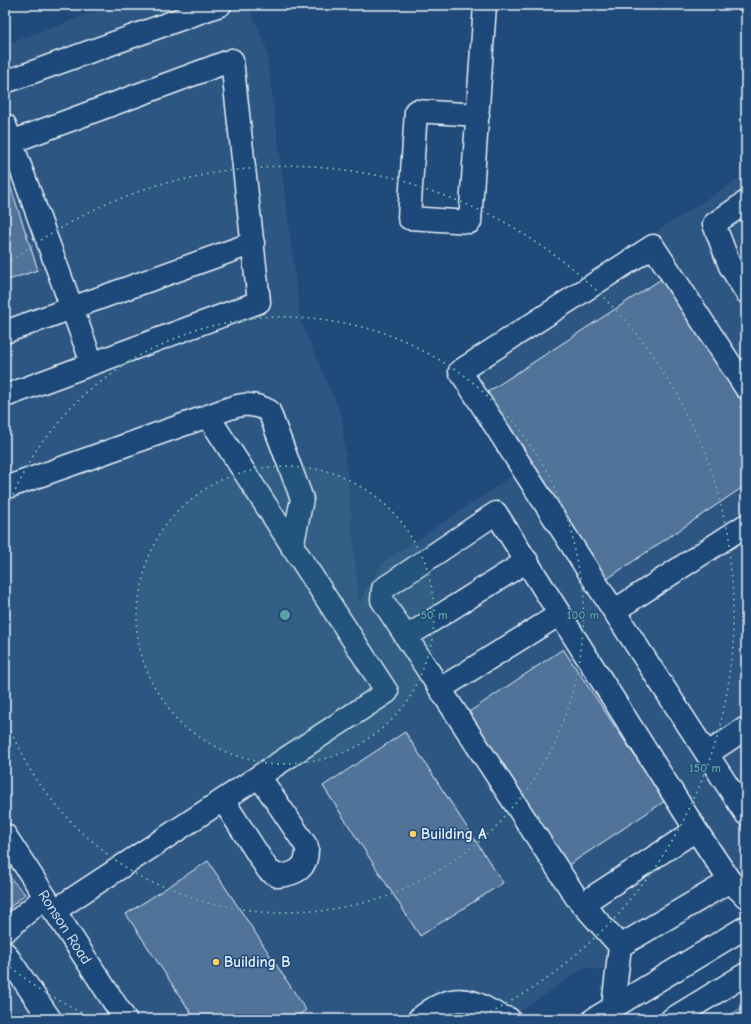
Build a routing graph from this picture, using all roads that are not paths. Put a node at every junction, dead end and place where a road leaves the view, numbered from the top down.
1 (220, 5) edge
2 (485, 5) edge
3 (5, 82) edge
4 (478, 115) junction
5 (8, 134) edge
6 (746, 202) edge
7 (253, 243) junction
8 (738, 260) edge
9 (746, 292) edge
10 (72, 307) junction
11 (5, 332) edge
12 (92, 364) junction
13 (746, 388) edge
14 (5, 396) edge
15 (208, 416) junction
16 (5, 488) edge
17 (746, 525) edge
18 (292, 547) junction
19 (527, 561) junction
20 (614, 611) junction
21 (560, 614) junction
22 (406, 637) junction
23 (440, 689) junction
24 (746, 728) edge
25 (706, 754) junction
26 (259, 776) junction
27 (223, 800) junction
28 (744, 807) edge
29 (696, 830) junction
30 (5, 836) edge
31 (730, 881) junction
32 (746, 897) edge
33 (50, 904) junction
34 (582, 904) junction
35 (746, 927) edge
36 (5, 931) edge
37 (620, 946) junction
38 (5, 953) edge
39 (746, 974) edge
40 (613, 1007) junction
41 (50, 1019) edge
42 (125, 1019) edge
43 (419, 1019) edge
44 (509, 1019) edge
45 (594, 1019) edge
46 (672, 1019) edge

1 - 3 main road
2 - 4 main road
4 - 4 main road
5 - 7 main road
5 - 10 main road
6 - 8 main road
7 - 10 main road
7 - 12 main road
8 - 9 main road
10 - 11 main road
10 - 12 main road
12 - 14 main road
13 - 20 main road
15 - 16 main road
15 - 18 main road
15 - 18 main road
17 - 20 main road
18 - 26 main road
19 - 21 main road
19 - 22 main road
19 - 22 main road
20 - 25 main road
21 - 23 main road
21 - 29 main road
22 - 23 main road
23 - 34 main road
24 - 25 main road
25 - 28 main road
26 - 27 main road
26 - 27 main road
27 - 33 main road
29 - 31 main road
29 - 34 main road
30 - 33 main road, Ronson Road
31 - 32 main road
31 - 37 main road
33 - 36 main road
33 - 42 main road, Ronson Road
34 - 37 main road
35 - 40 main road
37 - 40 main road
38 - 41 main road
39 - 46 main road
40 - 45 main road
43 - 44 main road

